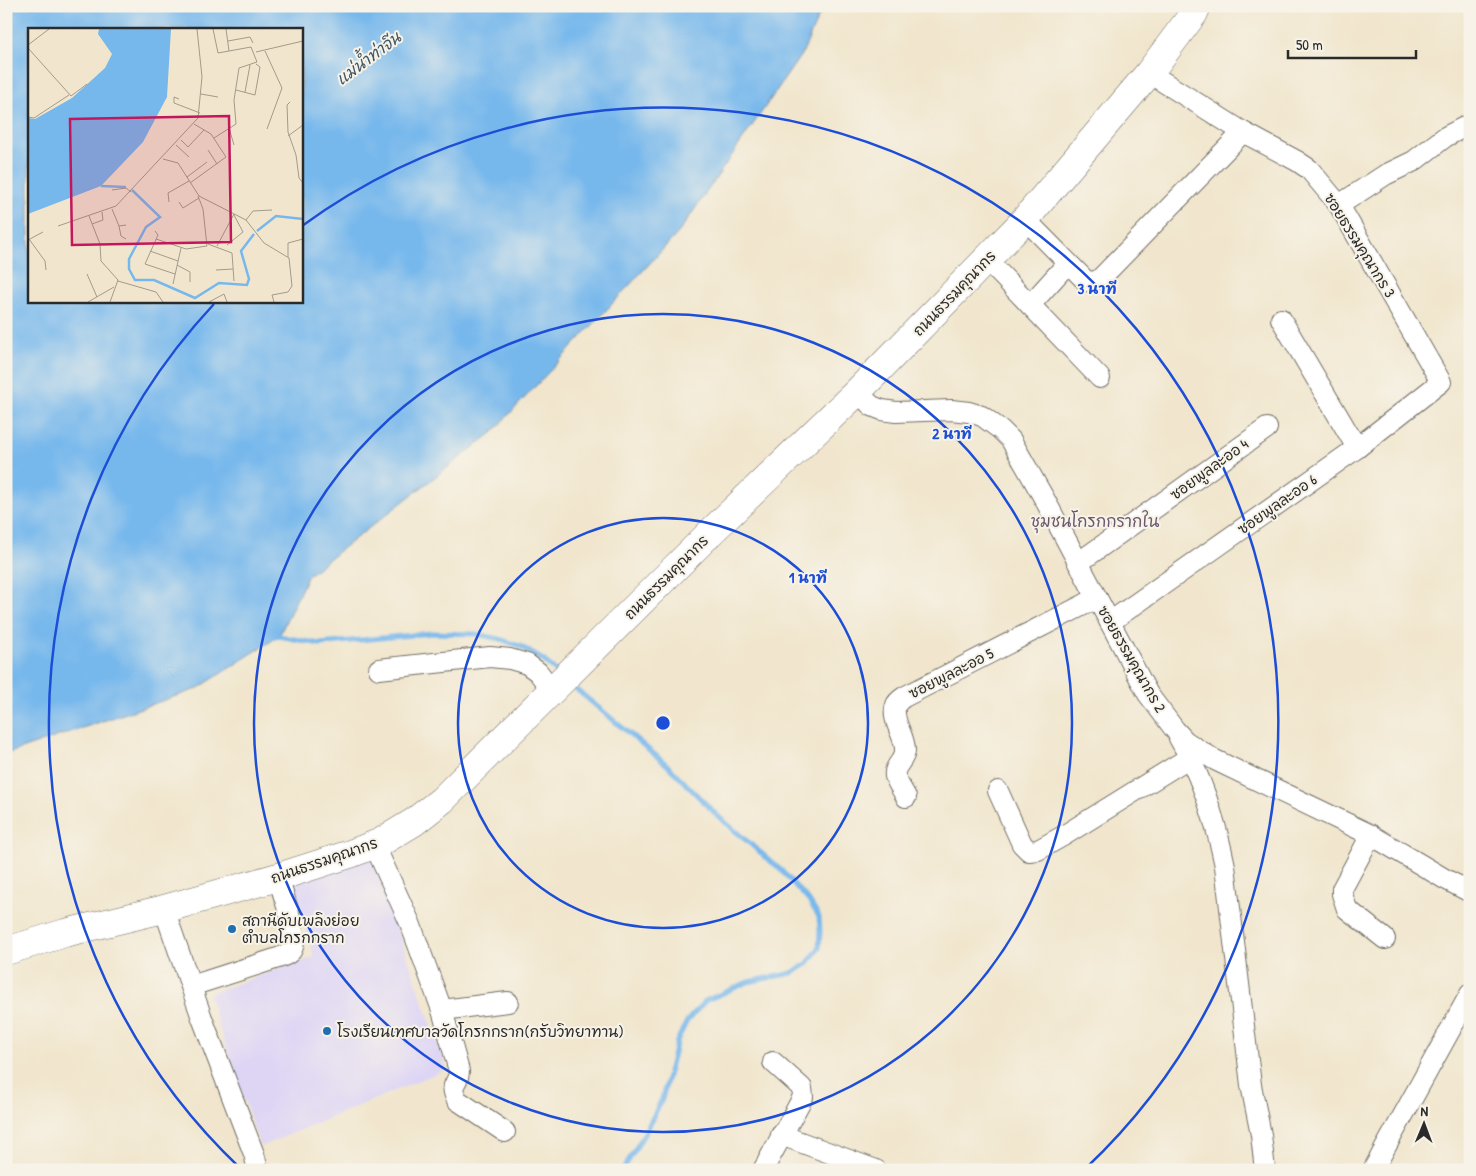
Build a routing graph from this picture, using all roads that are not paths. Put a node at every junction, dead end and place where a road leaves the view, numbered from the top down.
1 (1197, 6) edge
2 (1149, 73) junction
3 (1470, 124) edge
4 (1243, 132) junction
5 (1339, 205) junction
6 (1025, 219) junction
7 (987, 260) junction
8 (1068, 263) junction
9 (1030, 304) junction
10 (1281, 318) dead end
11 (1100, 378) dead end
12 (1441, 382) joint
13 (857, 392) junction
14 (1267, 428) dead end
15 (1357, 448) junction
16 (1078, 563) junction
17 (1097, 598) junction
18 (1110, 622) junction
19 (379, 669) dead end
20 (555, 688) junction
21 (1170, 723) junction
22 (1190, 757) junction
23 (998, 790) dead end
24 (906, 797) dead end
25 (1370, 835) junction
26 (374, 844) junction
27 (278, 877) junction
28 (1470, 892) edge
29 (164, 909) junction
30 (1385, 939) dead end
31 (6, 951) edge
32 (190, 986) junction
33 (1470, 994) edge
34 (508, 1002) dead end
35 (442, 1010) junction
36 (772, 1062) dead end
37 (505, 1132) dead end
38 (782, 1135) junction
39 (258, 1170) edge
40 (763, 1170) edge
41 (876, 1170) edge
42 (1265, 1170) edge
43 (1373, 1170) edge

1 - 2 street, ถนนธรรมคุณากร
2 - 4 street, ซอยธรรมคุณากร 3
2 - 6 street, ถนนธรรมคุณากร
3 - 5 street
4 - 5 street, ซอยธรรมคุณากร 3
4 - 8 street
5 - 12 street, ซอยธรรมคุณากร 3
6 - 7 street, ถนนธรรมคุณากร
6 - 8 street
7 - 9 street
7 - 13 street, ถนนธรรมคุณากร
8 - 9 street
9 - 11 street
10 - 15 street
12 - 15 street, ซอยพูลละออ 6
13 - 16 street, ซอยธรรมคุณากร 2
13 - 20 street, ถนนธรรมคุณากร
14 - 16 street, ซอยพูลละออ 4
15 - 18 street, ซอยพูลละออ 6
16 - 17 street, ซอยธรรมคุณากร 2
17 - 18 street, ซอยธรรมคุณากร 2
17 - 24 street, ซอยพูลละออ 5
18 - 21 street, ซอยธรรมคุณากร 2
19 - 20 street
20 - 26 street, ถนนธรรมคุณากร
21 - 22 street
21 - 25 street, ซอยธรรมคุณากร 2
22 - 23 street
22 - 42 street
25 - 28 street, ซอยธรรมคุณากร 2
25 - 30 street
26 - 27 street, ถนนธรรมคุณากร
26 - 35 street
27 - 29 street, ถนนธรรมคุณากร
27 - 32 street
29 - 31 street, ถนนธรรมคุณากร
29 - 32 street
32 - 39 street
33 - 43 street
34 - 35 street
35 - 37 street
36 - 38 street
38 - 40 street
38 - 41 street

